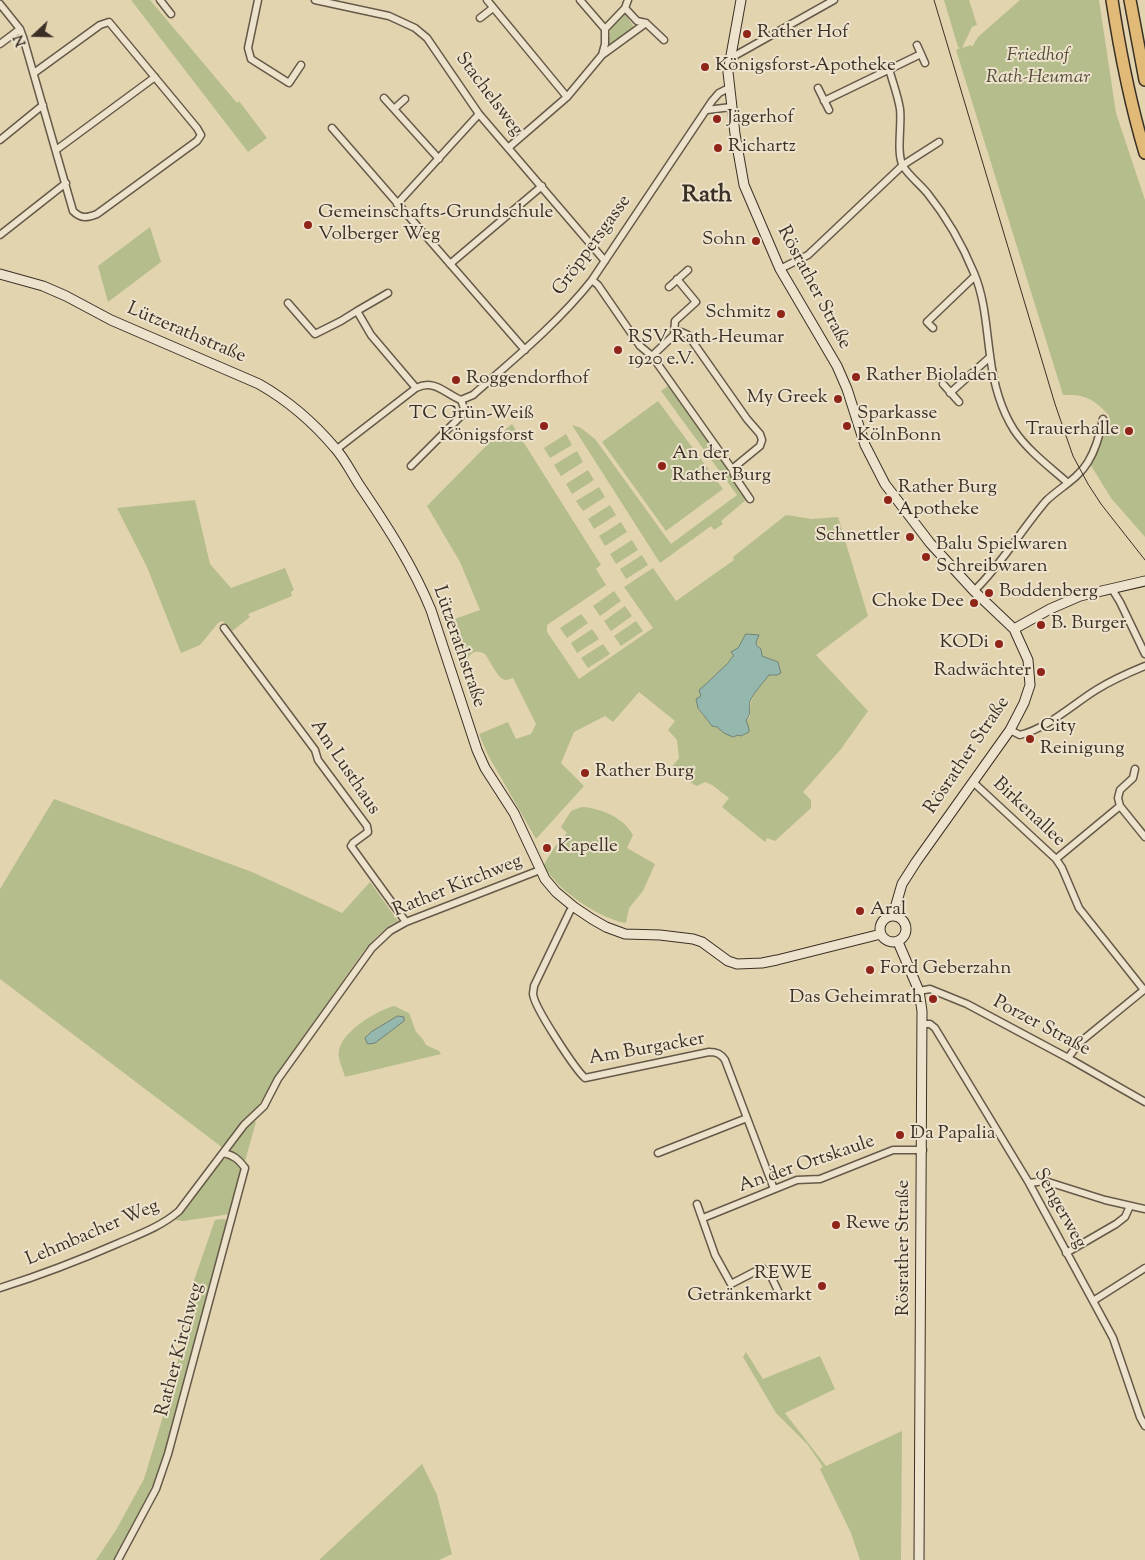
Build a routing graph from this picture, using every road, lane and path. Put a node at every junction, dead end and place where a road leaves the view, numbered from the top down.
1 (160, 0) edge
2 (258, 0) edge
3 (315, 0) edge
4 (487, 0) edge
5 (580, 0) edge
6 (628, 0) edge
7 (741, 0) edge
8 (834, 0) edge
9 (1112, 0) edge
10 (1130, 0) edge
11 (0, 4) edge
12 (493, 8) junction
13 (626, 8) junction
14 (171, 14) dead end
15 (480, 18) dead end
16 (646, 23) junction
17 (20, 29) junction
18 (605, 29) junction
19 (664, 40) dead end
20 (0, 44) edge
21 (917, 46) dead end
22 (921, 54) junction
23 (602, 55) junction
24 (729, 59) junction
25 (925, 63) dead end
26 (302, 65) dead end
27 (889, 69) junction
28 (34, 73) junction
29 (155, 77) junction
30 (1145, 80) edge
31 (729, 88) junction
32 (818, 88) dead end
33 (567, 97) junction
34 (384, 98) dead end
35 (405, 99) dead end
36 (824, 101) junction
37 (44, 105) junction
38 (731, 107) junction
39 (394, 109) junction
40 (707, 110) junction
41 (829, 110) dead end
42 (479, 114) junction
43 (332, 128) dead end
44 (0, 140) edge
45 (939, 142) dead end
46 (508, 148) junction
47 (56, 150) junction
48 (1145, 153) edge
49 (439, 159) junction
50 (903, 165) junction
51 (66, 183) junction
52 (542, 186) junction
53 (397, 204) junction
54 (0, 235) edge
55 (605, 260) junction
56 (450, 264) junction
57 (780, 268) junction
58 (688, 270) dead end
59 (0, 274) edge
60 (975, 276) junction
61 (592, 280) junction
62 (677, 280) junction
63 (668, 287) dead end
64 (388, 293) dead end
65 (288, 303) dead end
66 (357, 310) junction
67 (933, 328) dead end
68 (674, 335) junction
69 (525, 350) junction
70 (652, 356) junction
71 (990, 357) junction
72 (943, 384) dead end
73 (416, 388) junction
74 (950, 392) junction
75 (461, 400) junction
76 (959, 402) dead end
77 (1103, 419) dead end
78 (337, 449) junction
79 (411, 466) dead end
80 (732, 469) junction
81 (1068, 483) junction
82 (750, 499) dead end
83 (1145, 581) edge
84 (1112, 590) junction
85 (974, 591) junction
86 (224, 628) dead end
87 (1014, 629) junction
88 (1145, 654) edge
89 (1145, 666) edge
90 (1010, 730) junction
91 (1136, 769) dead end
92 (973, 782) junction
93 (1120, 806) junction
94 (1145, 837) edge
95 (1056, 859) junction
96 (540, 870) junction
97 (574, 907) junction
98 (893, 916) junction
99 (406, 922) junction
100 (881, 934) junction
101 (898, 942) junction
102 (1145, 990) edge
103 (919, 991) junction
104 (922, 1024) junction
105 (1068, 1058) junction
106 (1145, 1102) edge
107 (747, 1118) junction
108 (244, 1125) joint
109 (923, 1150) junction
110 (658, 1153) dead end
111 (223, 1154) junction
112 (1029, 1183) junction
113 (774, 1189) junction
114 (697, 1204) dead end
115 (1130, 1206) junction
116 (1145, 1209) edge
117 (703, 1218) junction
118 (1066, 1253) junction
119 (1145, 1268) edge
120 (0, 1288) edge
121 (780, 1295) dead end
122 (1094, 1300) junction
123 (1145, 1426) edge
124 (118, 1560) edge
125 (918, 1560) edge

1 - 14 street
2 - 26 street
3 - 42 street, Stachelsweg
4 - 12 street
5 - 18 street
6 - 13 street
7 - 24 main road, Rösrather Straße
8 - 24 street
9 - 48 highway
10 - 30 highway
11 - 17 street
12 - 15 street
12 - 33 street
13 - 16 street
13 - 18 street
16 - 19 street
16 - 23 street
17 - 20 street
17 - 28 street
18 - 23 street
21 - 22 street
22 - 25 street
22 - 27 street
23 - 33 street
24 - 31 main road, Rösrather Straße
27 - 36 street
27 - 50 street
28 - 29 street
28 - 37 street
29 - 47 street
29 - 51 street
31 - 38 main road, Rösrather Straße
31 - 40 street, Gröppersgasse
32 - 36 street
33 - 46 street
34 - 39 street
35 - 39 street
36 - 41 street
37 - 44 street
37 - 47 street
38 - 40 street
38 - 57 main road, Rösrather Straße
39 - 49 street
40 - 55 street, Gröppersgasse
42 - 46 street, Stachelsweg
42 - 49 street
43 - 53 street
45 - 50 street
46 - 52 street, Stachelsweg
47 - 51 street
49 - 53 street
50 - 57 street
50 - 60 street
51 - 54 street
52 - 55 street, Stachelsweg
52 - 56 street
53 - 56 street
55 - 61 street, Gröppersgasse
56 - 69 street
57 - 85 main road, Rösrather Straße
58 - 62 street
59 - 78 main road, Lützerathstraße
60 - 67 street
60 - 71 street
61 - 69 street, Gröppersgasse
61 - 70 street
62 - 63 street
62 - 68 street
64 - 66 street
65 - 66 street
66 - 73 street
68 - 70 street
68 - 80 street
69 - 75 street, Gröppersgasse
70 - 80 street
71 - 74 street
71 - 81 street
72 - 74 street
73 - 75 street
73 - 78 street
74 - 76 street
75 - 79 street
77 - 81 street
78 - 96 main road, Lützerathstraße
80 - 82 street
81 - 85 street
83 - 84 main road
84 - 87 main road
84 - 88 street
85 - 87 main road, Rösrather Straße
86 - 99 street, Am Lusthaus
87 - 90 main road, Rösrather Straße
89 - 90 street
90 - 92 main road, Rösrather Straße
91 - 93 street
92 - 95 street, Birkenallee
92 - 98 main road, Rösrather Straße
93 - 94 street
93 - 95 street
95 - 102 street, Birkenallee
96 - 97 main road, Lützerathstraße
96 - 99 street, Rather Kirchweg
97 - 100 main road, Lützerathstraße
97 - 107 street, Am Burgacker
98 - 100 main road
98 - 101 main road
99 - 108 street, Rather Kirchweg
100 - 101 main road
101 - 103 main road, Rösrather Straße
102 - 105 street
103 - 104 main road, Rösrather Straße
103 - 105 street, Porzer Straße
104 - 109 main road, Rösrather Straße
104 - 112 street, Sengerweg
105 - 106 street, Porzer Straße
107 - 110 street
107 - 113 street, Am Burgacker
108 - 111 street, Lehmbacher Weg
109 - 113 street, An der Ortskaule
109 - 125 main road, Rösrather Straße
111 - 120 street, Lehmbacher Weg
111 - 124 street, Rather Kirchweg
112 - 115 street
112 - 118 street, Sengerweg
113 - 117 street, An der Ortskaule
114 - 117 street
115 - 116 street
115 - 118 street
117 - 121 street
118 - 122 street, Sengerweg
119 - 122 street
122 - 123 street, Sengerweg

